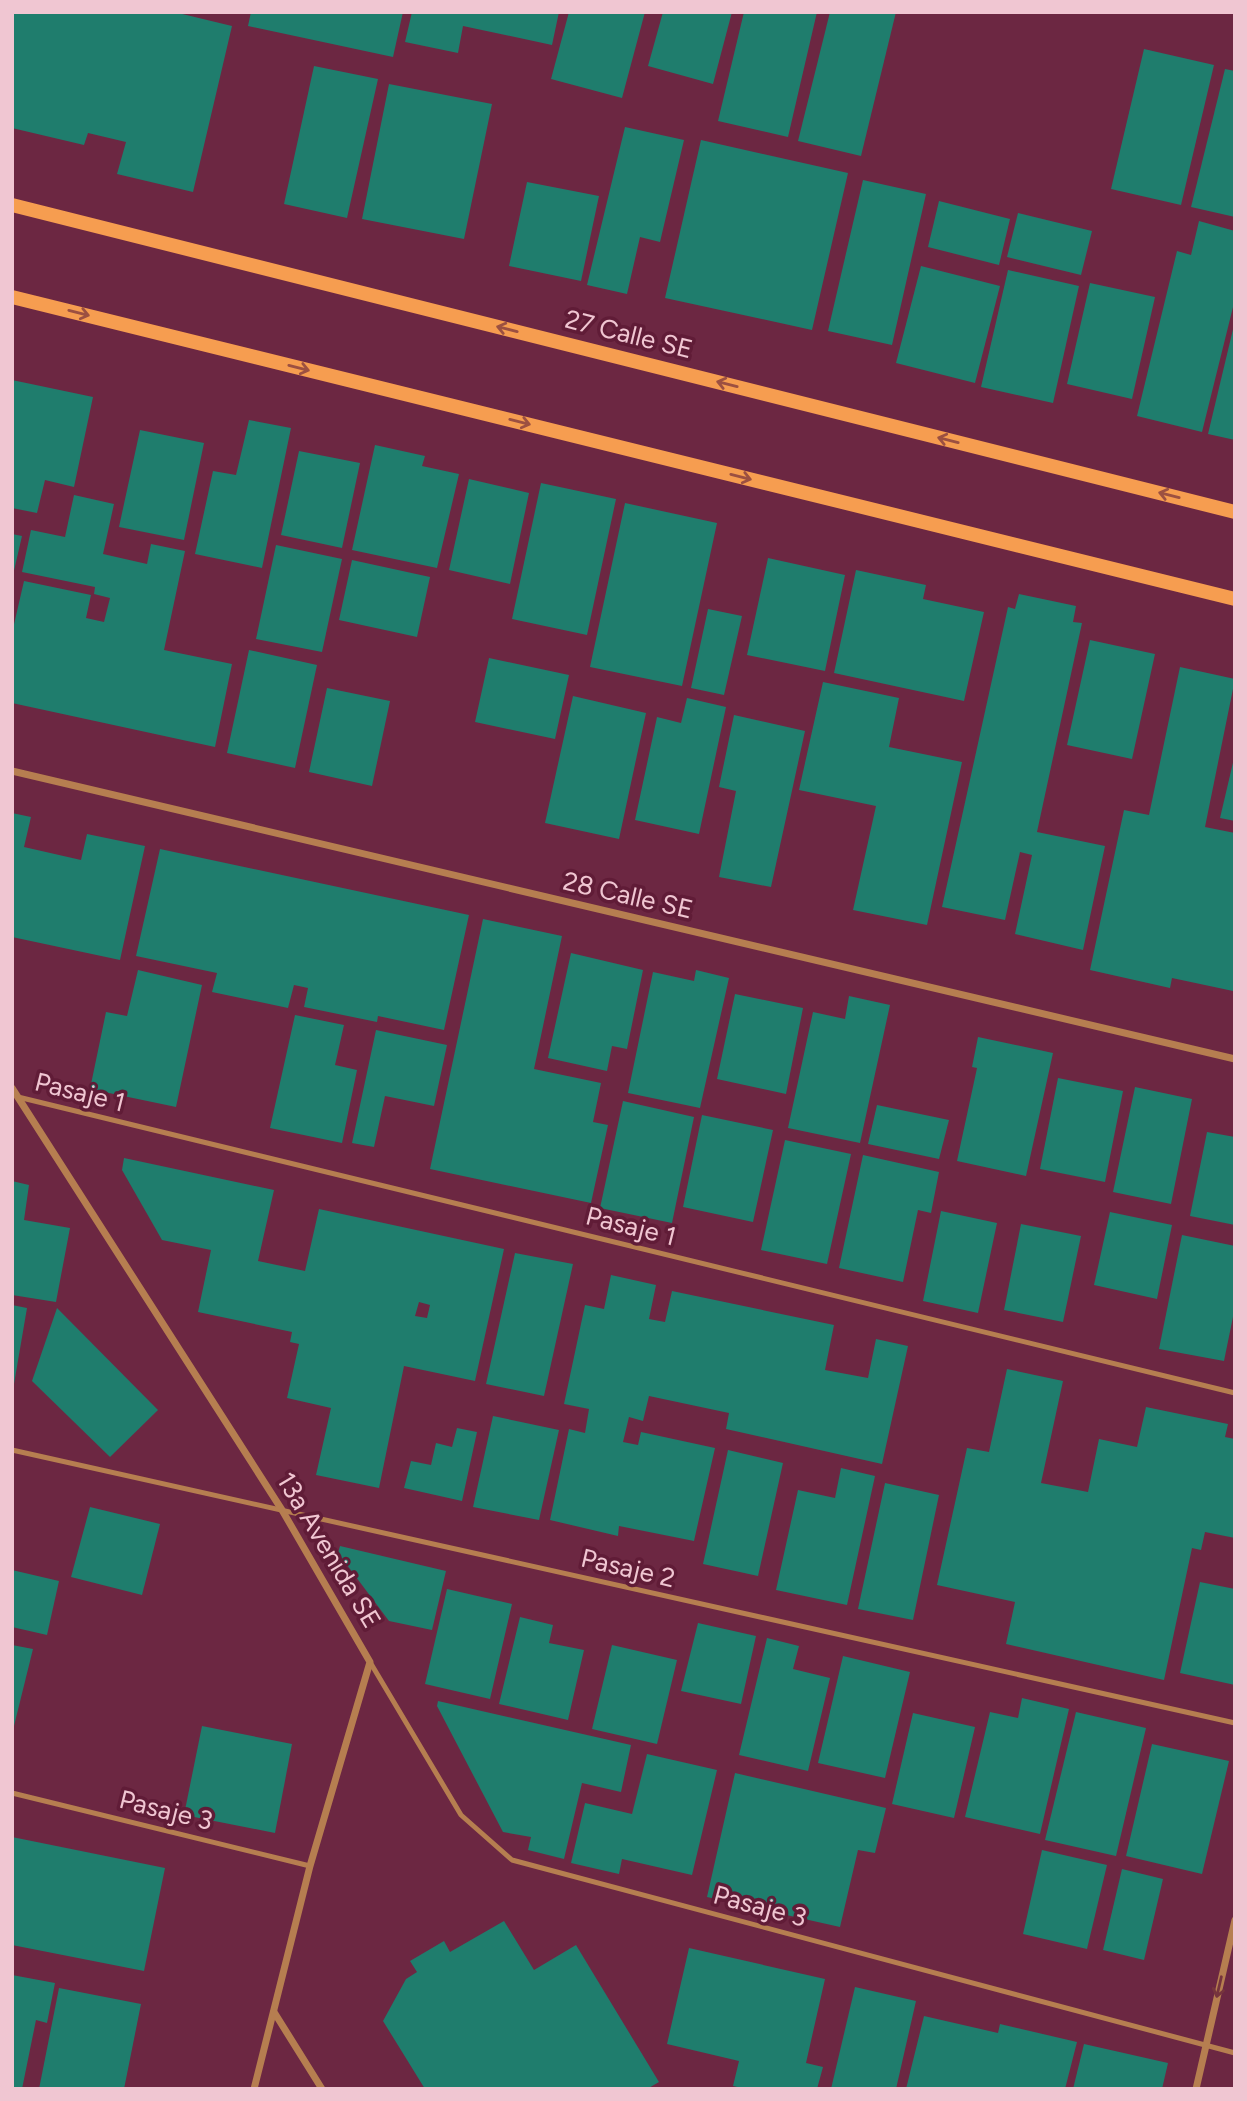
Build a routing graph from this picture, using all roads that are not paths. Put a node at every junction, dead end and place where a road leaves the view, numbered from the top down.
1 (12, 205) edge
2 (12, 296) edge
3 (1235, 512) edge
4 (1235, 599) edge
5 (12, 771) edge
6 (1235, 1059) edge
7 (12, 1088) edge
8 (18, 1097) junction
9 (1235, 1393) edge
10 (12, 1450) edge
11 (282, 1510) junction
12 (370, 1662) junction
13 (1235, 1723) edge
14 (12, 1793) edge
15 (310, 1866) junction
16 (1235, 1920) edge
17 (274, 2012) junction
18 (1206, 2044) junction
19 (1235, 2053) edge
20 (254, 2089) edge
21 (321, 2089) edge
22 (1196, 2089) edge

3 -> 1 main road, 27 Calle SE
2 -> 4 main road
5 - 6 street, 28 Calle SE
7 - 8 street, 13a Avenida SE
8 - 9 lane, Pasaje 1
8 - 11 street, 13a Avenida SE
10 - 11 lane, Pasaje 2
11 - 12 street, 13a Avenida SE
11 - 13 lane, Pasaje 2
12 - 15 street, 13a Avenida SE
12 - 18 lane, Pasaje 3
14 - 15 lane, Pasaje 3
15 - 17 street, 13a Avenida SE
16 -> 18 street
17 - 20 street, 13a Avenida SE
17 - 21 street
18 - 19 lane, Pasaje 3
18 - 22 street

